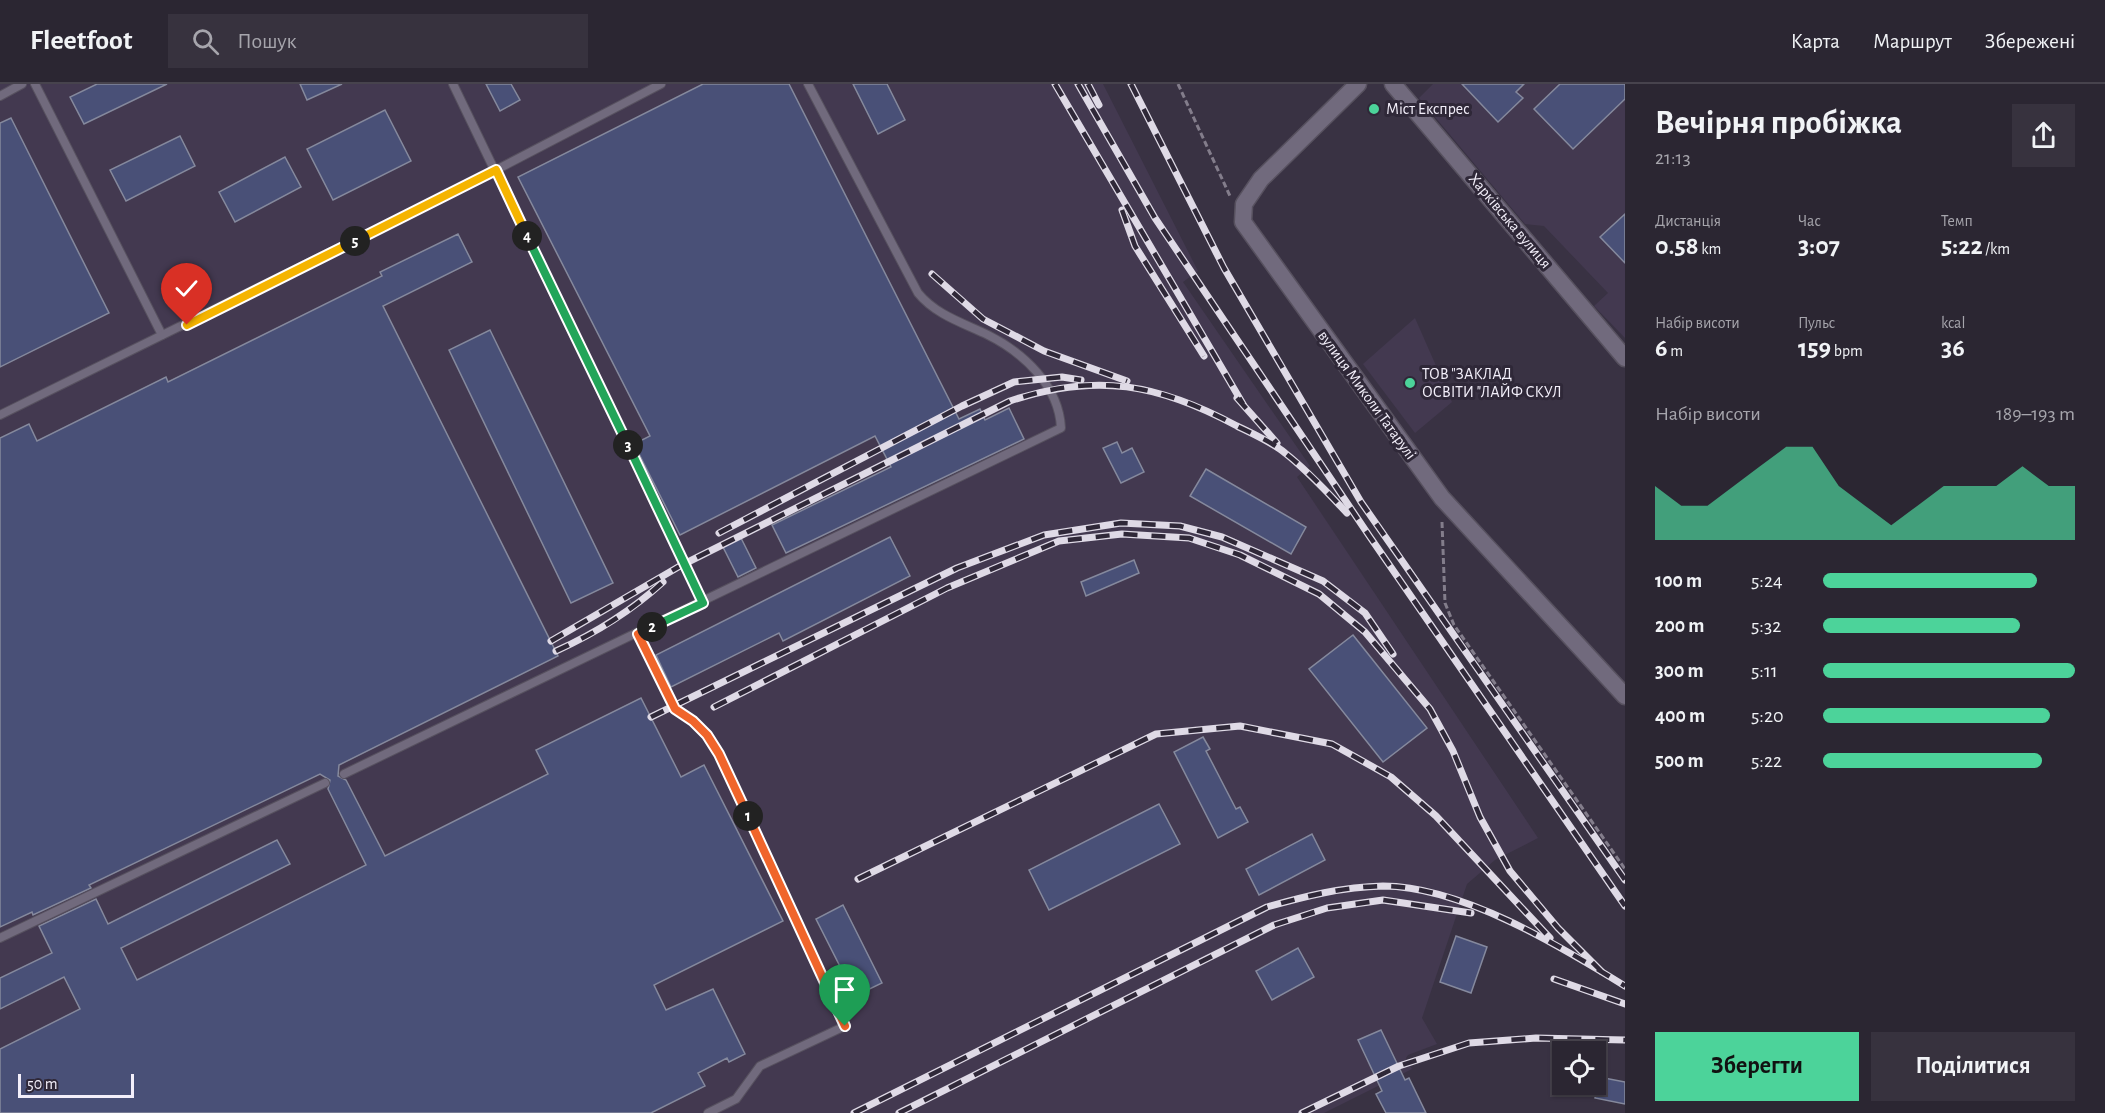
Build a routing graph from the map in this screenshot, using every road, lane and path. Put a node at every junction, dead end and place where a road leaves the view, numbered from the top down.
1 (22, 84) edge
2 (35, 84) edge
3 (453, 84) edge
4 (661, 84) edge
5 (808, 84) edge
6 (1178, 84) edge
7 (1358, 84) edge
8 (1394, 84) edge
9 (0, 96) edge
10 (496, 170) junction
11 (1243, 222) junction
12 (162, 335) junction
13 (1625, 358) edge
14 (0, 414) edge
15 (1442, 498) junction
16 (703, 603) junction
17 (638, 634) junction
18 (1625, 696) edge
19 (344, 774) dead end
20 (325, 783) dead end
21 (1625, 869) edge
22 (0, 938) edge
23 (708, 1113) edge

1 - 9 lane
2 - 12 lane
3 - 10 lane
4 - 10 lane
5 - 16 lane
6 - 11 path
7 - 11 street
8 - 13 street, Харківська вулиця
10 - 12 lane
10 - 16 lane
11 - 15 street, вулиця Миколи Татарулі
12 - 14 lane
15 - 18 street, вулиця Миколи Татарулі
15 - 21 path
16 - 17 lane
17 - 19 lane
17 - 23 lane
20 - 22 lane

